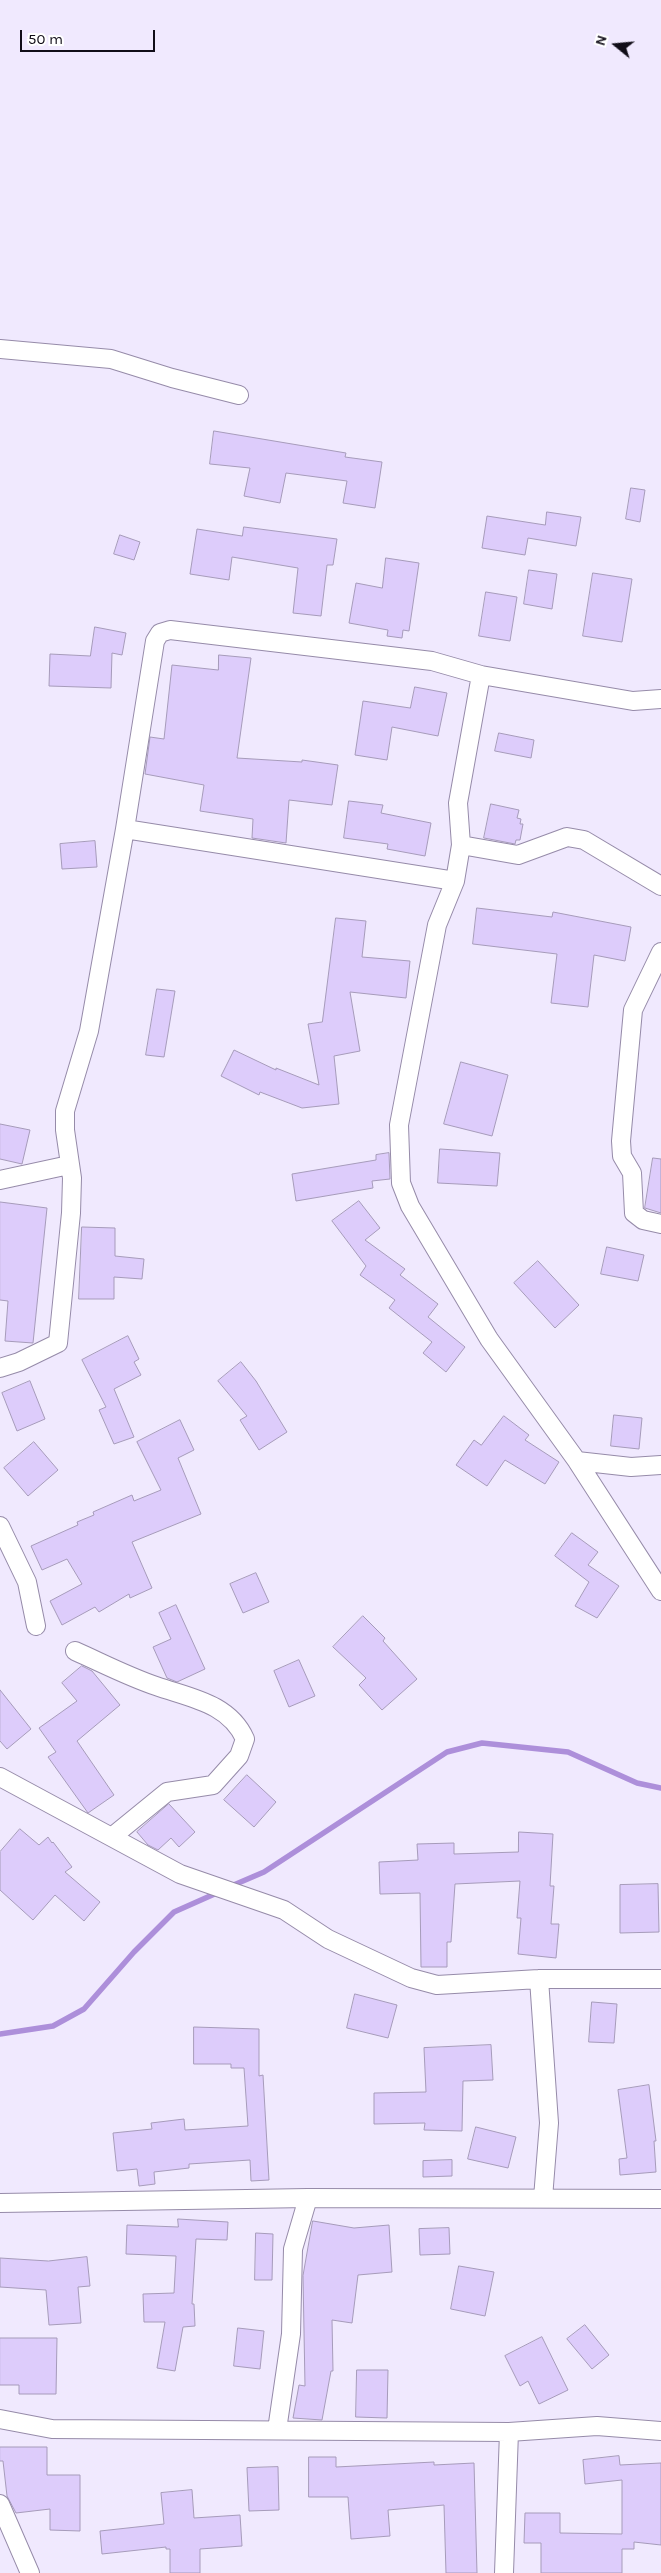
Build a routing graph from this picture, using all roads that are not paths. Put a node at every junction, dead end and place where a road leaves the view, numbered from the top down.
1 (0, 349) edge
2 (239, 395) dead end
3 (481, 675) junction
4 (661, 699) edge
5 (125, 829) junction
6 (461, 845) junction
7 (455, 881) junction
8 (661, 886) edge
9 (661, 952) edge
10 (69, 1164) junction
11 (0, 1180) edge
12 (661, 1224) edge
13 (0, 1368) edge
14 (577, 1461) junction
15 (661, 1465) edge
16 (0, 1526) edge
17 (661, 1591) edge
18 (36, 1626) dead end
19 (75, 1651) dead end
20 (0, 1777) edge
21 (113, 1836) junction
22 (661, 1979) edge
23 (539, 1980) junction
24 (308, 2198) junction
25 (542, 2198) junction
26 (661, 2199) edge
27 (0, 2203) edge
28 (0, 2419) edge
29 (277, 2430) junction
30 (661, 2430) edge
31 (509, 2432) junction
32 (0, 2504) edge
33 (30, 2573) edge
34 (504, 2573) edge

1 - 2 street
3 - 4 street
3 - 5 street
3 - 6 street
5 - 7 street
5 - 10 street
6 - 7 street
6 - 8 street
7 - 14 street
9 - 12 street
10 - 11 street
10 - 13 street
14 - 15 street
14 - 17 street
16 - 18 street
19 - 21 street
20 - 21 street
21 - 23 street
22 - 23 street
23 - 25 street
24 - 25 street
24 - 27 street
24 - 29 street
25 - 26 street
28 - 29 street
29 - 31 street
30 - 31 street
31 - 34 street
32 - 33 street

